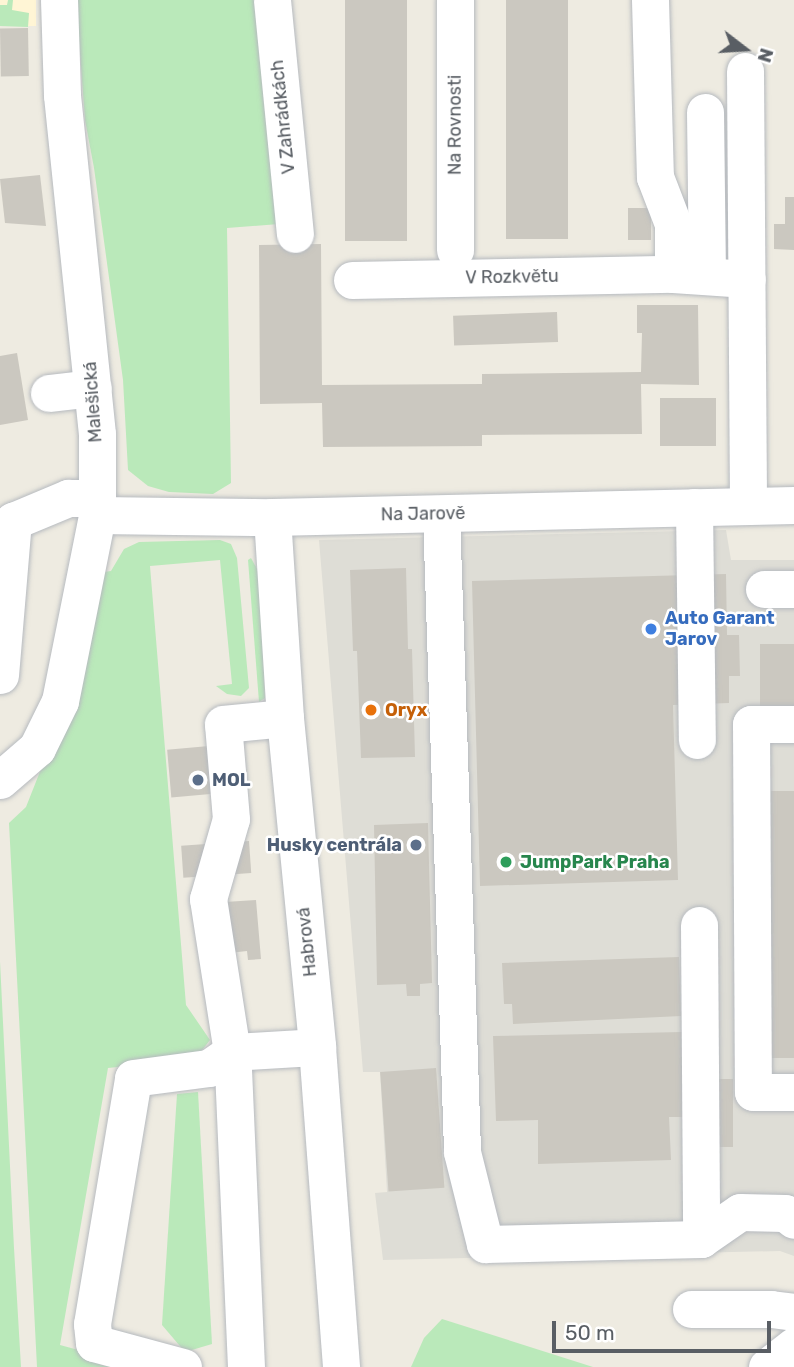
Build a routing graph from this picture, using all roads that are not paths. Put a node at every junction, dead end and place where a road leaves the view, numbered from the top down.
1 (59, 0) edge
2 (272, 0) edge
3 (454, 0) edge
4 (649, 0) edge
5 (746, 71) dead end
6 (705, 112) dead end
7 (295, 234) dead end
8 (455, 250) dead end
9 (690, 275) junction
10 (747, 279) junction
11 (352, 280) dead end
12 (93, 388) junction
13 (49, 393) dead end
14 (794, 505) edge
15 (748, 506) junction
16 (97, 507) junction
17 (694, 508) junction
18 (440, 514) junction
19 (272, 517) junction
20 (0, 675) edge
21 (285, 718) junction
22 (794, 724) edge
23 (696, 740) dead end
24 (0, 780) edge
25 (699, 925) dead end
26 (317, 1046) junction
27 (232, 1052) junction
28 (794, 1092) edge
29 (794, 1220) edge
30 (701, 1239) junction
31 (691, 1310) dead end
32 (794, 1312) edge
33 (794, 1346) edge
34 (183, 1367) edge
35 (246, 1367) edge
36 (341, 1367) edge
37 (767, 1367) edge

1 - 12 street, Malešická
2 - 7 street, V Zahrádkách
3 - 8 street, Na Rovnosti
4 - 9 street
5 - 10 street
6 - 9 street
9 - 10 street, V Rozkvětu
9 - 11 street, V Rozkvětu
10 - 15 street
12 - 13 street
12 - 16 street, Malešická
14 - 15 street, Na Jarově
15 - 17 street, Na Jarově
16 - 19 street, Na Jarově
16 - 20 street, Na Jarově
16 - 24 street, Malešická
17 - 18 street, Na Jarově
17 - 23 street
18 - 19 street, Na Jarově
18 - 30 street
19 - 21 street, Habrová
21 - 26 street, Habrová
21 - 27 street
22 - 28 street
25 - 30 street
26 - 27 street
26 - 36 street, Habrová
27 - 34 street
27 - 35 street
29 - 30 street
31 - 32 street
33 - 37 street

